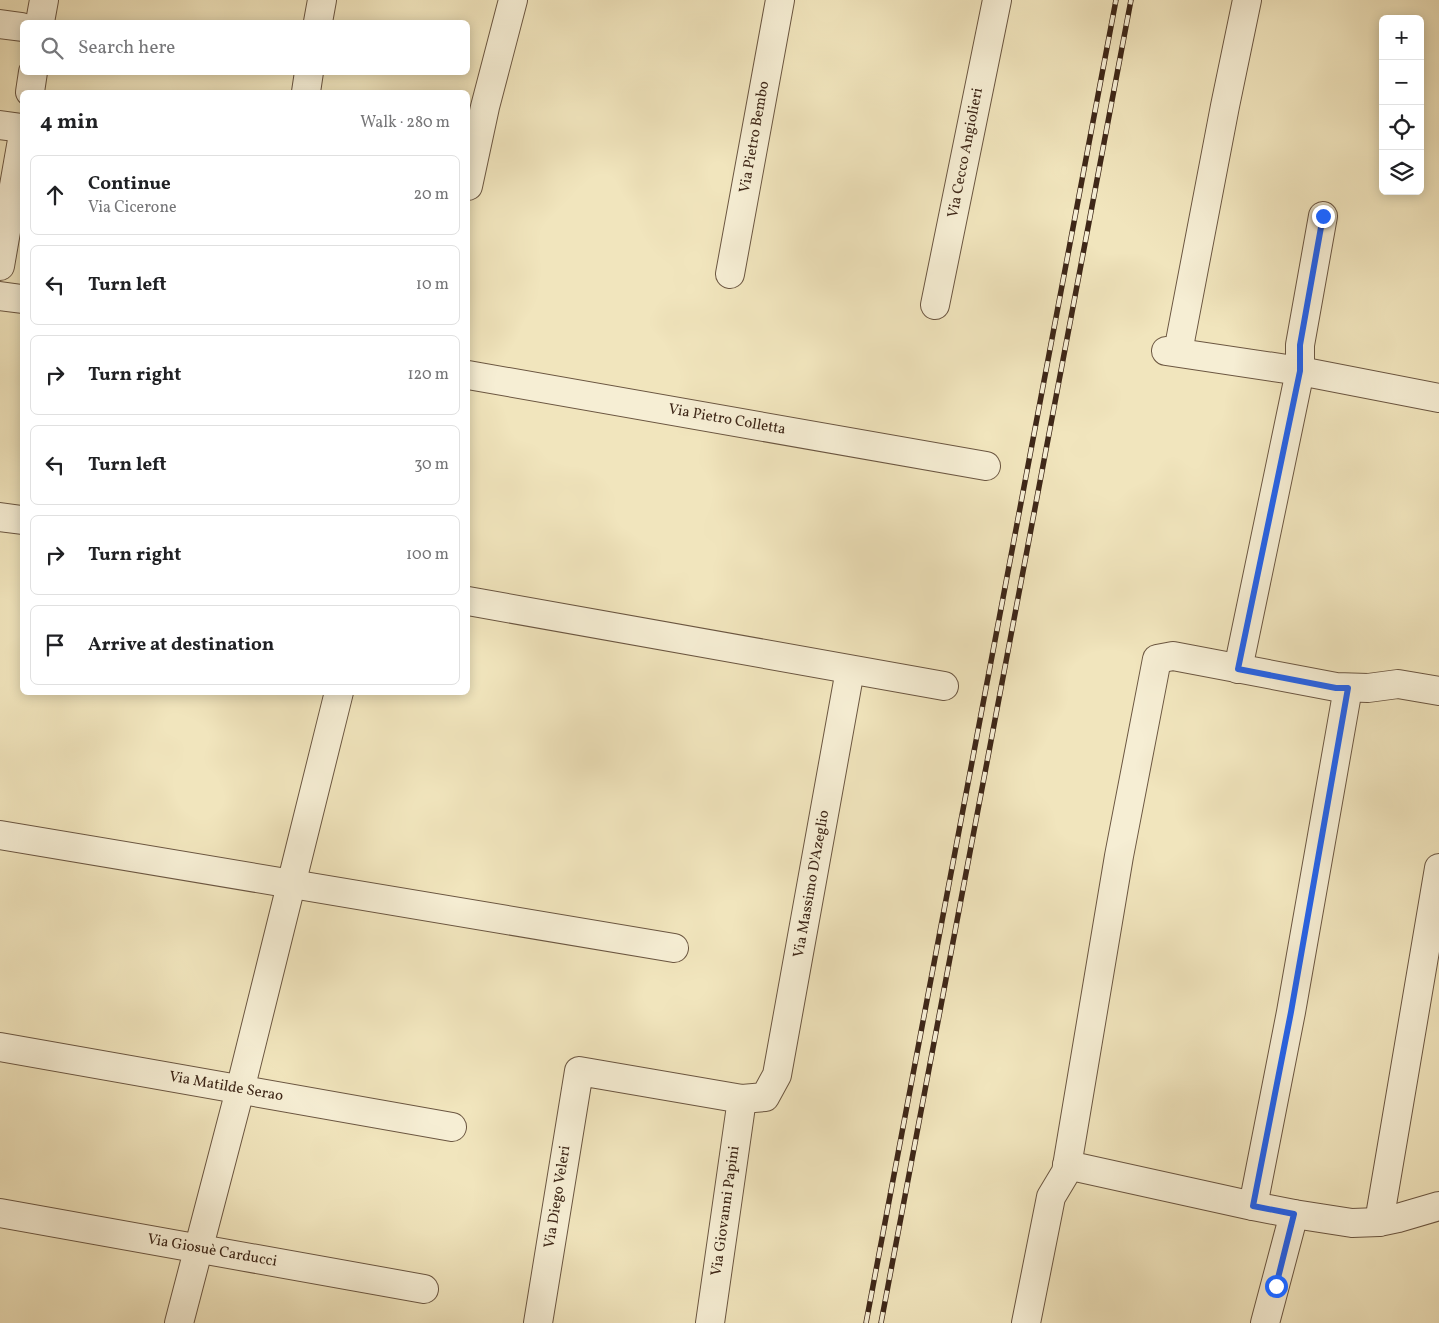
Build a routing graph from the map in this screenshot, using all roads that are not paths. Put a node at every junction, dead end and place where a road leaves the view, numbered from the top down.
1 (44, 0) edge
2 (322, 0) edge
3 (513, 0) edge
4 (780, 0) edge
5 (996, 0) edge
6 (1247, 0) edge
7 (40, 20) edge
8 (318, 20) edge
9 (0, 24) edge
10 (20, 27) edge
11 (33, 75) edge
12 (309, 75) edge
13 (30, 90) edge
14 (306, 90) edge
15 (0, 125) edge
16 (20, 128) edge
17 (20, 151) edge
18 (470, 177) edge
19 (1323, 216) dead end
20 (0, 266) edge
21 (730, 274) dead end
22 (0, 296) edge
23 (20, 299) edge
24 (935, 305) dead end
25 (1300, 371) junction
26 (470, 374) edge
27 (1439, 398) edge
28 (986, 466) dead end
29 (0, 517) edge
30 (20, 520) edge
31 (470, 600) edge
32 (1238, 669) junction
33 (850, 670) junction
34 (944, 686) dead end
35 (1348, 688) junction
36 (1439, 691) edge
37 (338, 695) edge
38 (0, 835) edge
39 (1439, 868) edge
40 (290, 884) junction
41 (674, 948) dead end
42 (0, 1047) edge
43 (240, 1090) junction
44 (754, 1098) junction
45 (452, 1127) dead end
46 (1067, 1165) junction
47 (1253, 1206) junction
48 (1439, 1206) edge
49 (0, 1213) edge
50 (1294, 1214) junction
51 (1379, 1222) junction
52 (198, 1248) junction
53 (424, 1288) dead end
54 (179, 1323) edge
55 (538, 1323) edge
56 (710, 1323) edge
57 (1026, 1323) edge
58 (1265, 1323) edge

1 - 7 street
2 - 8 street
3 - 18 street
4 - 21 street, Via Pietro Bembo
5 - 24 street, Via Cecco Angiolieri
6 - 25 street
9 - 10 street
11 - 13 street
12 - 14 street
15 - 16 street
17 - 20 street
19 - 25 street
22 - 23 street
25 - 27 street
25 - 32 street
26 - 28 street, Via Pietro Colletta
29 - 30 street
31 - 33 street
32 - 35 street
32 - 46 street
33 - 34 street
33 - 44 street, Via Massimo D'Azeglio
35 - 36 street
35 - 47 street
37 - 40 street
38 - 40 street
39 - 51 street
40 - 41 street
40 - 43 street
42 - 43 street, Via Matilde Serao
43 - 45 street, Via Matilde Serao
43 - 52 street
44 - 55 street, Via Diego Veleri
44 - 56 street, Via Giovanni Papini
46 - 47 street
46 - 57 street
47 - 50 street
48 - 51 street
49 - 52 street, Via Giosuè Carducci
50 - 51 street
50 - 58 street
52 - 53 street, Via Giosuè Carducci
52 - 54 street

